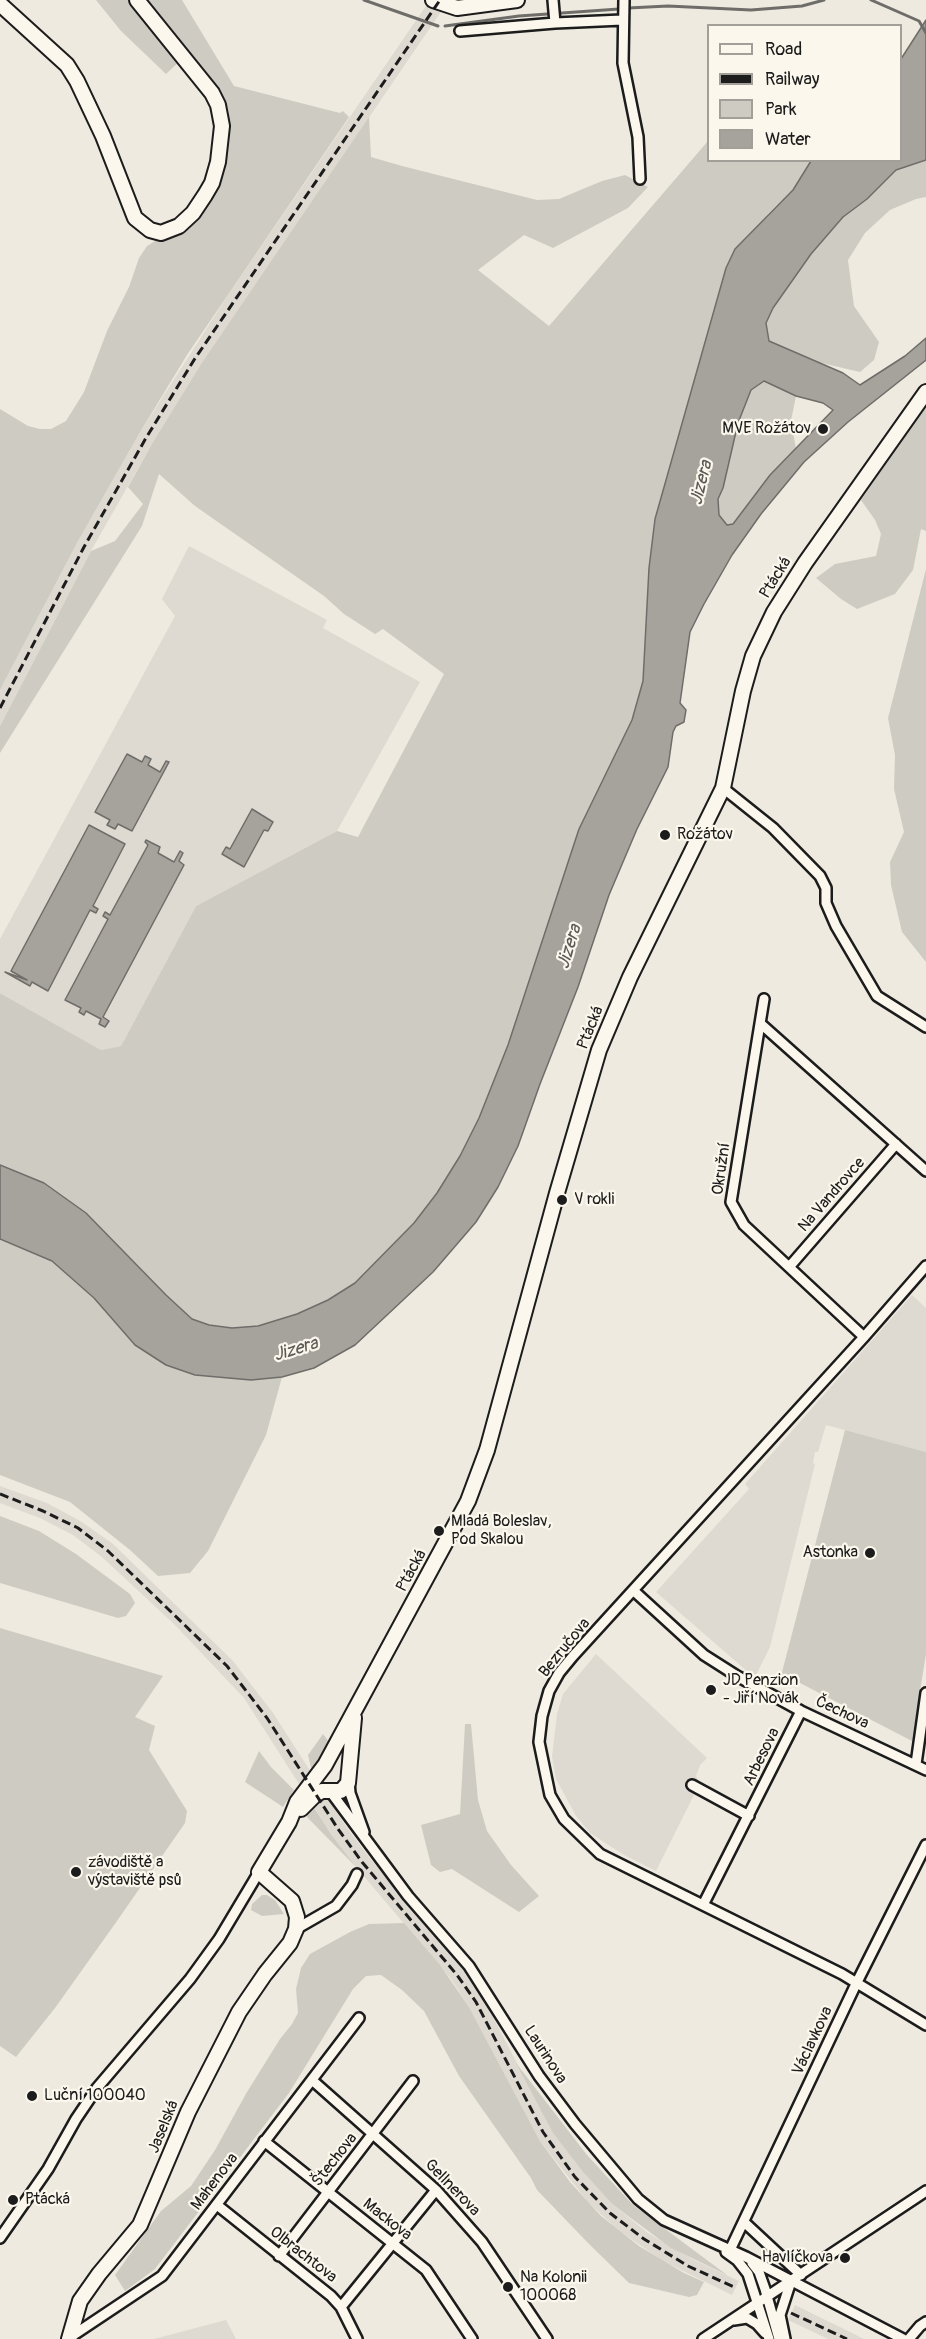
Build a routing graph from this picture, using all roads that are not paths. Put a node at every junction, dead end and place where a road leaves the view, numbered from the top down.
1 (137, 0) edge
2 (433, 0) edge
3 (518, 0) edge
4 (553, 0) edge
5 (624, 0) edge
6 (0, 4) edge
7 (622, 20) junction
8 (555, 23) junction
9 (460, 31) dead end
10 (640, 179) dead end
11 (926, 392) edge
12 (723, 788) junction
13 (764, 999) dead end
14 (761, 1024) junction
15 (926, 1027) edge
16 (896, 1144) junction
17 (926, 1171) edge
18 (790, 1266) junction
19 (926, 1266) edge
20 (864, 1337) junction
21 (634, 1591) junction
22 (926, 1693) edge
23 (355, 1708) junction
24 (801, 1711) junction
25 (916, 1764) junction
26 (325, 1765) junction
27 (926, 1770) edge
28 (348, 1774) junction
29 (692, 1785) dead end
30 (330, 1791) junction
31 (749, 1816) junction
32 (289, 1822) junction
33 (367, 1840) junction
34 (926, 1845) edge
35 (259, 1872) junction
36 (357, 1874) dead end
37 (703, 1905) junction
38 (296, 1929) junction
39 (856, 1984) junction
40 (359, 2018) dead end
41 (926, 2025) edge
42 (312, 2080) junction
43 (413, 2080) dead end
44 (374, 2133) junction
45 (264, 2141) junction
46 (436, 2190) junction
47 (926, 2191) edge
48 (328, 2193) junction
49 (217, 2205) junction
50 (744, 2222) junction
51 (0, 2238) edge
52 (391, 2243) junction
53 (715, 2244) junction
54 (730, 2250) junction
55 (279, 2256) junction
56 (746, 2257) junction
57 (801, 2275) junction
58 (791, 2281) junction
59 (753, 2283) junction
60 (762, 2300) junction
61 (341, 2307) junction
62 (735, 2317) junction
63 (926, 2322) edge
64 (69, 2338) edge
65 (357, 2339) edge
66 (472, 2339) edge
67 (547, 2339) edge
68 (704, 2339) edge
69 (769, 2339) edge
70 (779, 2339) edge
71 (785, 2339) edge
72 (903, 2339) edge
73 (909, 2339) edge

1 - 6 street
2 - 3 street
4 - 8 street
5 - 7 street
7 - 8 street
7 - 10 street
8 - 9 street
11 - 12 street, Ptácká
12 - 15 street
12 - 23 street, Ptácká
13 - 14 street, Okružní
14 - 16 street
14 - 18 street, Okružní
16 - 17 street
16 - 18 street, Na Vandrovce
18 - 20 street, Okružní
19 - 20 street, Bezručova
20 - 21 street, Bezručova
21 - 24 street, Čechova
21 - 37 street, Bezručova
22 - 25 street
23 - 26 street, Ptácká
23 - 28 street, Ptácká
24 - 25 street, Čechova
24 - 31 street, Arbesova
25 - 27 street, Čechova
26 - 28 street
26 - 30 street
26 - 32 street, Ptácká
28 - 30 street
28 - 33 street, Laurinova
29 - 31 street
30 - 32 street, Ptácká
30 - 33 street, Laurinova
31 - 37 street, Arbesova
32 - 35 street, Ptácká
33 - 53 street, Laurinova
34 - 39 street, Václavkova
35 - 38 street
35 - 51 street, Ptácká
36 - 38 street, Jaselská
37 - 39 street, Bezručova
38 - 64 street, Jaselská
39 - 41 street, Bezručova
39 - 50 street, Václavkova
40 - 42 street, Mahenova
42 - 44 street, Gellnerova
42 - 45 street, Mahenova
43 - 44 street, Štechova
44 - 46 street, Gellnerova
44 - 48 street, Štechova
45 - 48 street, Mackova
45 - 49 street, Mahenova
46 - 52 street
46 - 67 street, Gellnerova
47 - 57 street
48 - 52 street, Mackova
48 - 55 street, Štechova
49 - 55 street, Olbrachtova
49 - 64 street, Mahenova
50 - 54 street, Václavkova
50 - 57 street
52 - 61 street
52 - 66 street, Mackova
53 - 54 street, Laurinova
53 - 59 street
54 - 56 street, Laurinova
55 - 61 street, Olbrachtova
56 - 58 street, Laurinova
56 - 60 street
57 - 58 street
58 - 60 street
58 - 71 street
58 - 72 street, Laurinova
59 - 60 street
59 - 62 street
60 - 62 street
60 - 69 street
60 - 70 street
61 - 65 street, Olbrachtova
62 - 68 street
62 - 69 street
63 - 73 street

